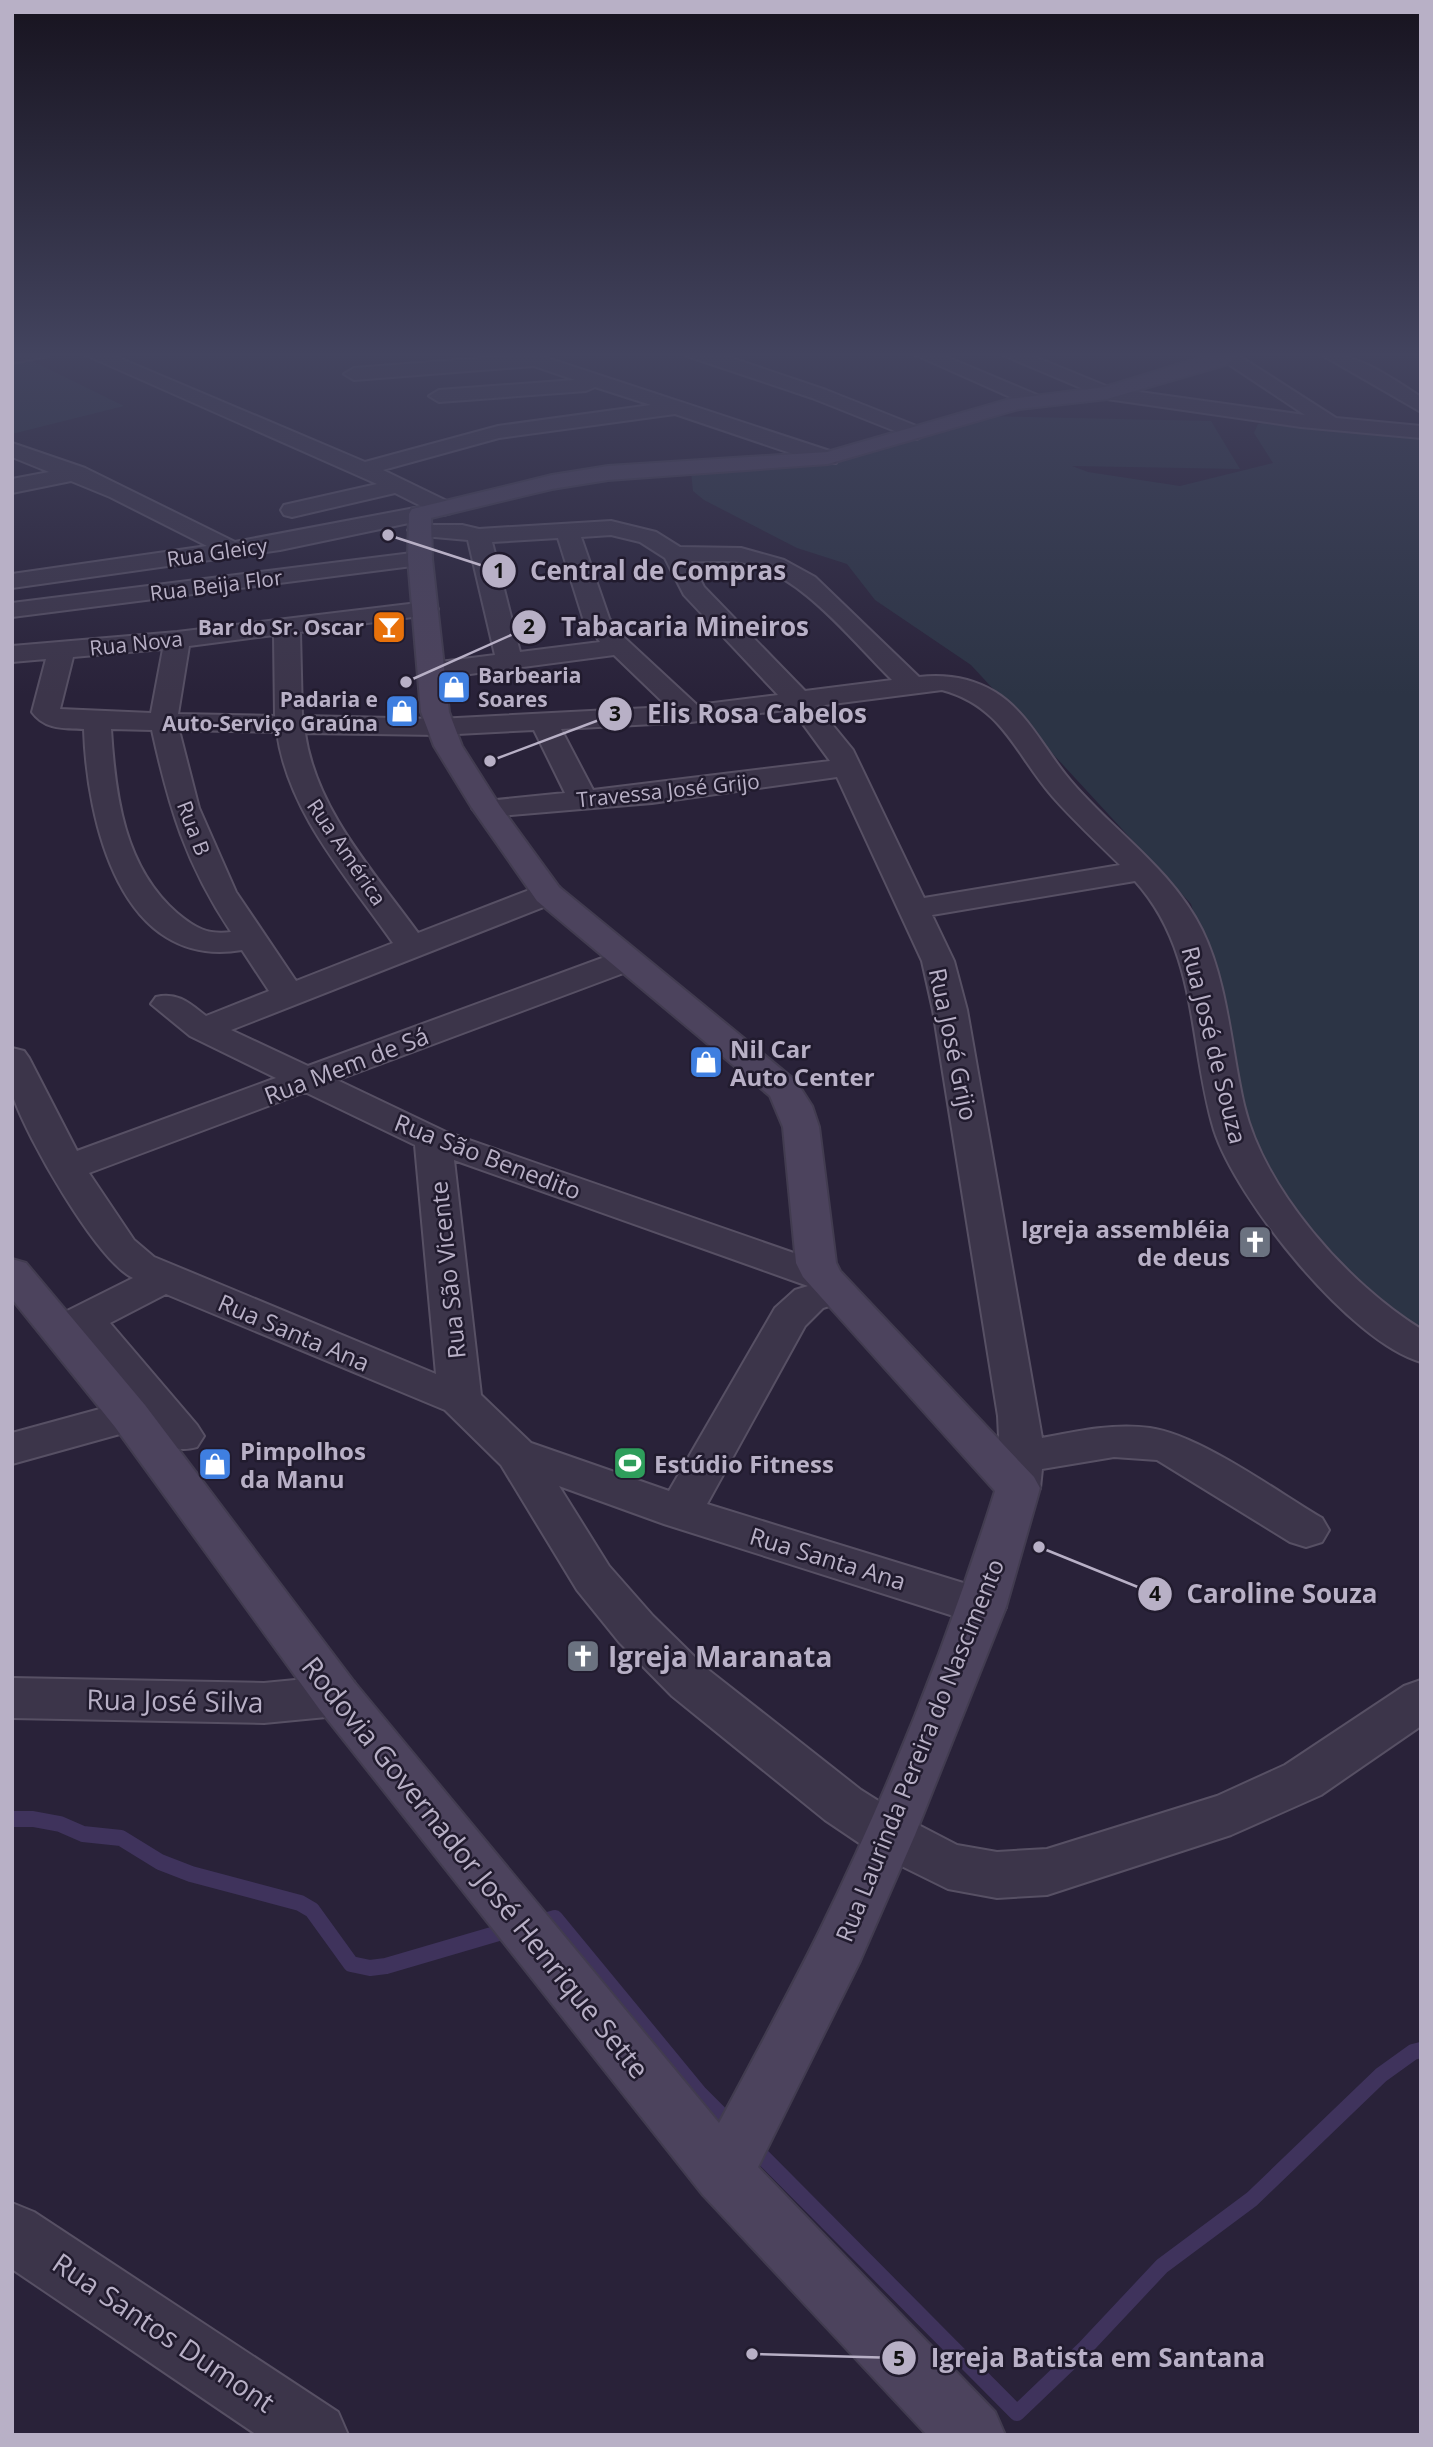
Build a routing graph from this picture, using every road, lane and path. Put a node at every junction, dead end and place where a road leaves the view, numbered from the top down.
1 (59, 466) edge
2 (356, 466) edge
3 (373, 466) edge
4 (699, 466) edge
5 (363, 469) junction
6 (77, 473) junction
7 (12, 486) edge
8 (398, 486) junction
9 (292, 510) dead end
10 (428, 517) junction
11 (567, 530) junction
12 (479, 536) junction
13 (232, 550) junction
14 (675, 554) junction
15 (420, 559) junction
16 (12, 580) edge
17 (426, 609) junction
18 (12, 610) edge
19 (288, 625) junction
20 (177, 640) junction
21 (620, 647) junction
22 (61, 651) junction
23 (12, 654) edge
24 (510, 663) junction
25 (432, 671) junction
26 (911, 684) junction
27 (800, 702) junction
28 (691, 714) junction
29 (97, 719) junction
30 (163, 720) junction
31 (544, 722) junction
32 (287, 723) junction
33 (439, 727) junction
34 (848, 767) junction
35 (583, 800) junction
36 (487, 808) junction
37 (1141, 871) junction
38 (548, 894) junction
39 (915, 909) junction
40 (249, 939) junction
41 (412, 948) junction
42 (625, 961) junction
43 (289, 996) junction
44 (168, 1004) dead end
45 (202, 1029) junction
46 (12, 1058) edge
47 (310, 1079) junction
48 (433, 1140) junction
49 (67, 1168) junction
50 (12, 1272) edge
51 (165, 1278) junction
52 (828, 1284) junction
53 (76, 1329) junction
54 (1421, 1348) edge
55 (460, 1400) junction
56 (130, 1416) junction
57 (182, 1436) dead end
58 (12, 1449) edge
59 (516, 1454) junction
60 (1020, 1473) junction
61 (680, 1512) junction
62 (1306, 1530) dead end
63 (982, 1607) junction
64 (337, 1696) junction
65 (12, 1698) edge
66 (1421, 1700) edge
67 (889, 1835) junction
68 (724, 2174) junction
69 (12, 2233) edge
70 (286, 2426) edge
71 (972, 2435) edge

1 - 6 street
2 - 5 street
3 - 5 street
4 - 10 street
5 - 8 street
6 - 7 street
6 - 13 street
8 - 9 street
8 - 10 street
10 - 12 street
10 - 13 street, Rua Gleicy
10 - 15 street
11 - 12 street
11 - 14 street
11 - 21 street
12 - 24 street
13 - 16 street, Rua Gleicy
14 - 26 street
14 - 27 street, Rua José Grijo
15 - 17 street
15 - 18 street, Rua Beija Flor
17 - 19 street, Rua Nova
17 - 25 street
19 - 20 street, Rua Nova
19 - 32 street, Rua América
20 - 22 street, Rua Nova
20 - 30 street, Rua B
21 - 24 street
21 - 28 street
22 - 23 street, Rua Nova
22 - 29 street, Rua José de Souza
24 - 25 street
25 - 33 street
26 - 27 street, Rua José de Souza
26 - 37 street, Rua José de Souza
27 - 28 street, Rua José de Souza
27 - 34 street, Rua José Grijo
28 - 31 street, Rua José de Souza
29 - 30 street, Rua José de Souza
29 - 40 street
30 - 32 street, Rua José de Souza
30 - 40 street, Rua B
31 - 33 street, Rua José de Souza
31 - 35 street
32 - 33 street, Rua José de Souza
32 - 41 street, Rua América
33 - 36 street
34 - 35 street, Travessa José Grijo
34 - 39 street, Rua José Grijo
35 - 36 street, Travessa José Grijo
36 - 38 street
37 - 39 street
37 - 54 street, Rua José de Souza
38 - 41 street
38 - 42 street
39 - 60 street, Rua José Grijo
40 - 43 street, Rua B
41 - 43 street
42 - 47 street, Rua Mem de Sá
42 - 52 street
43 - 45 street
44 - 45 street, Rua São Benedito
45 - 47 street, Rua São Benedito
46 - 49 street, Rua Santa Ana
47 - 48 street, Rua São Benedito
47 - 49 street, Rua Mem de Sá
48 - 52 street, Rua São Benedito
48 - 55 street, Rua São Vicente
49 - 51 street, Rua Santa Ana
50 - 53 street, Rodovia Governador José Henrique Sette
51 - 53 street
51 - 55 street, Rua Santa Ana
52 - 60 street
52 - 61 street
53 - 56 street, Rodovia Governador José Henrique Sette
53 - 57 street
55 - 59 street, Rua Santa Ana
56 - 58 street
56 - 64 street, Rodovia Governador José Henrique Sette
59 - 61 street, Rua Santa Ana
59 - 67 street, Rua Santa Ana
60 - 62 street
60 - 63 street, Rua Laurinda Pereira do Nascimento
61 - 63 street, Rua Santa Ana
63 - 67 street, Rua Laurinda Pereira do Nascimento
64 - 65 street, Rua José Silva
64 - 68 street, Rodovia Governador José Henrique Sette
66 - 67 street, Rua Santa Ana
67 - 68 street, Rua Laurinda Pereira do Nascimento
68 - 71 street, Rodovia Governador José Henrique Sette
69 - 70 street, Rua Santos Dumont

